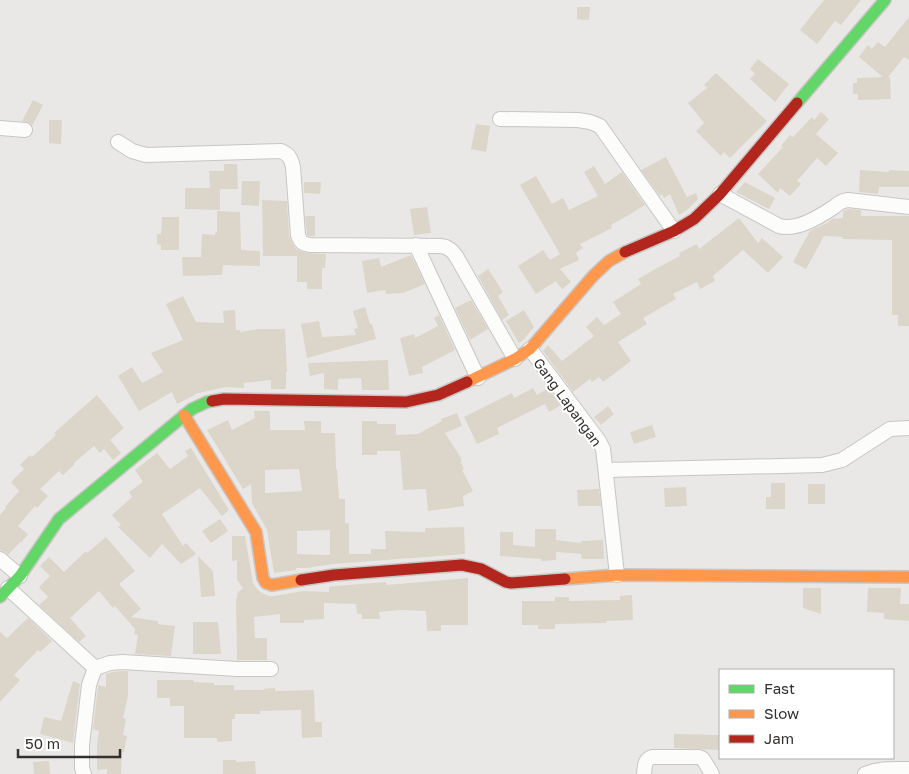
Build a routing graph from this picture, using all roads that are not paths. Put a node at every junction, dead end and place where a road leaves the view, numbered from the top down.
1 (885, 0) edge
2 (500, 119) dead end
3 (0, 128) edge
4 (25, 130) dead end
5 (118, 142) dead end
6 (720, 194) junction
7 (909, 207) edge
8 (674, 231) junction
9 (416, 245) junction
10 (530, 349) junction
11 (515, 359) junction
12 (478, 378) junction
13 (184, 415) junction
14 (909, 428) edge
15 (606, 470) junction
16 (0, 559) edge
17 (616, 575) junction
18 (20, 576) junction
19 (907, 577) dead end
20 (4, 593) edge
21 (95, 668) junction
22 (271, 669) dead end
23 (906, 771) edge
24 (84, 774) edge
25 (644, 774) edge
26 (712, 774) edge
27 (865, 774) edge

1 - 6 main road
2 - 8 street
3 - 4 street
5 - 9 street
6 - 7 street
6 - 8 main road
8 - 10 main road
9 - 11 street
9 - 12 street
10 - 11 main road
10 - 15 street, Gang Lapangan
11 - 12 main road
12 - 13 main road
13 - 17 main road
13 - 18 main road
14 - 15 street
15 - 17 street, Gang Lapangan
16 - 18 street
17 - 19 main road
18 - 20 main road
20 - 21 street
21 - 22 street
21 - 24 street
23 - 27 street
25 - 26 street

